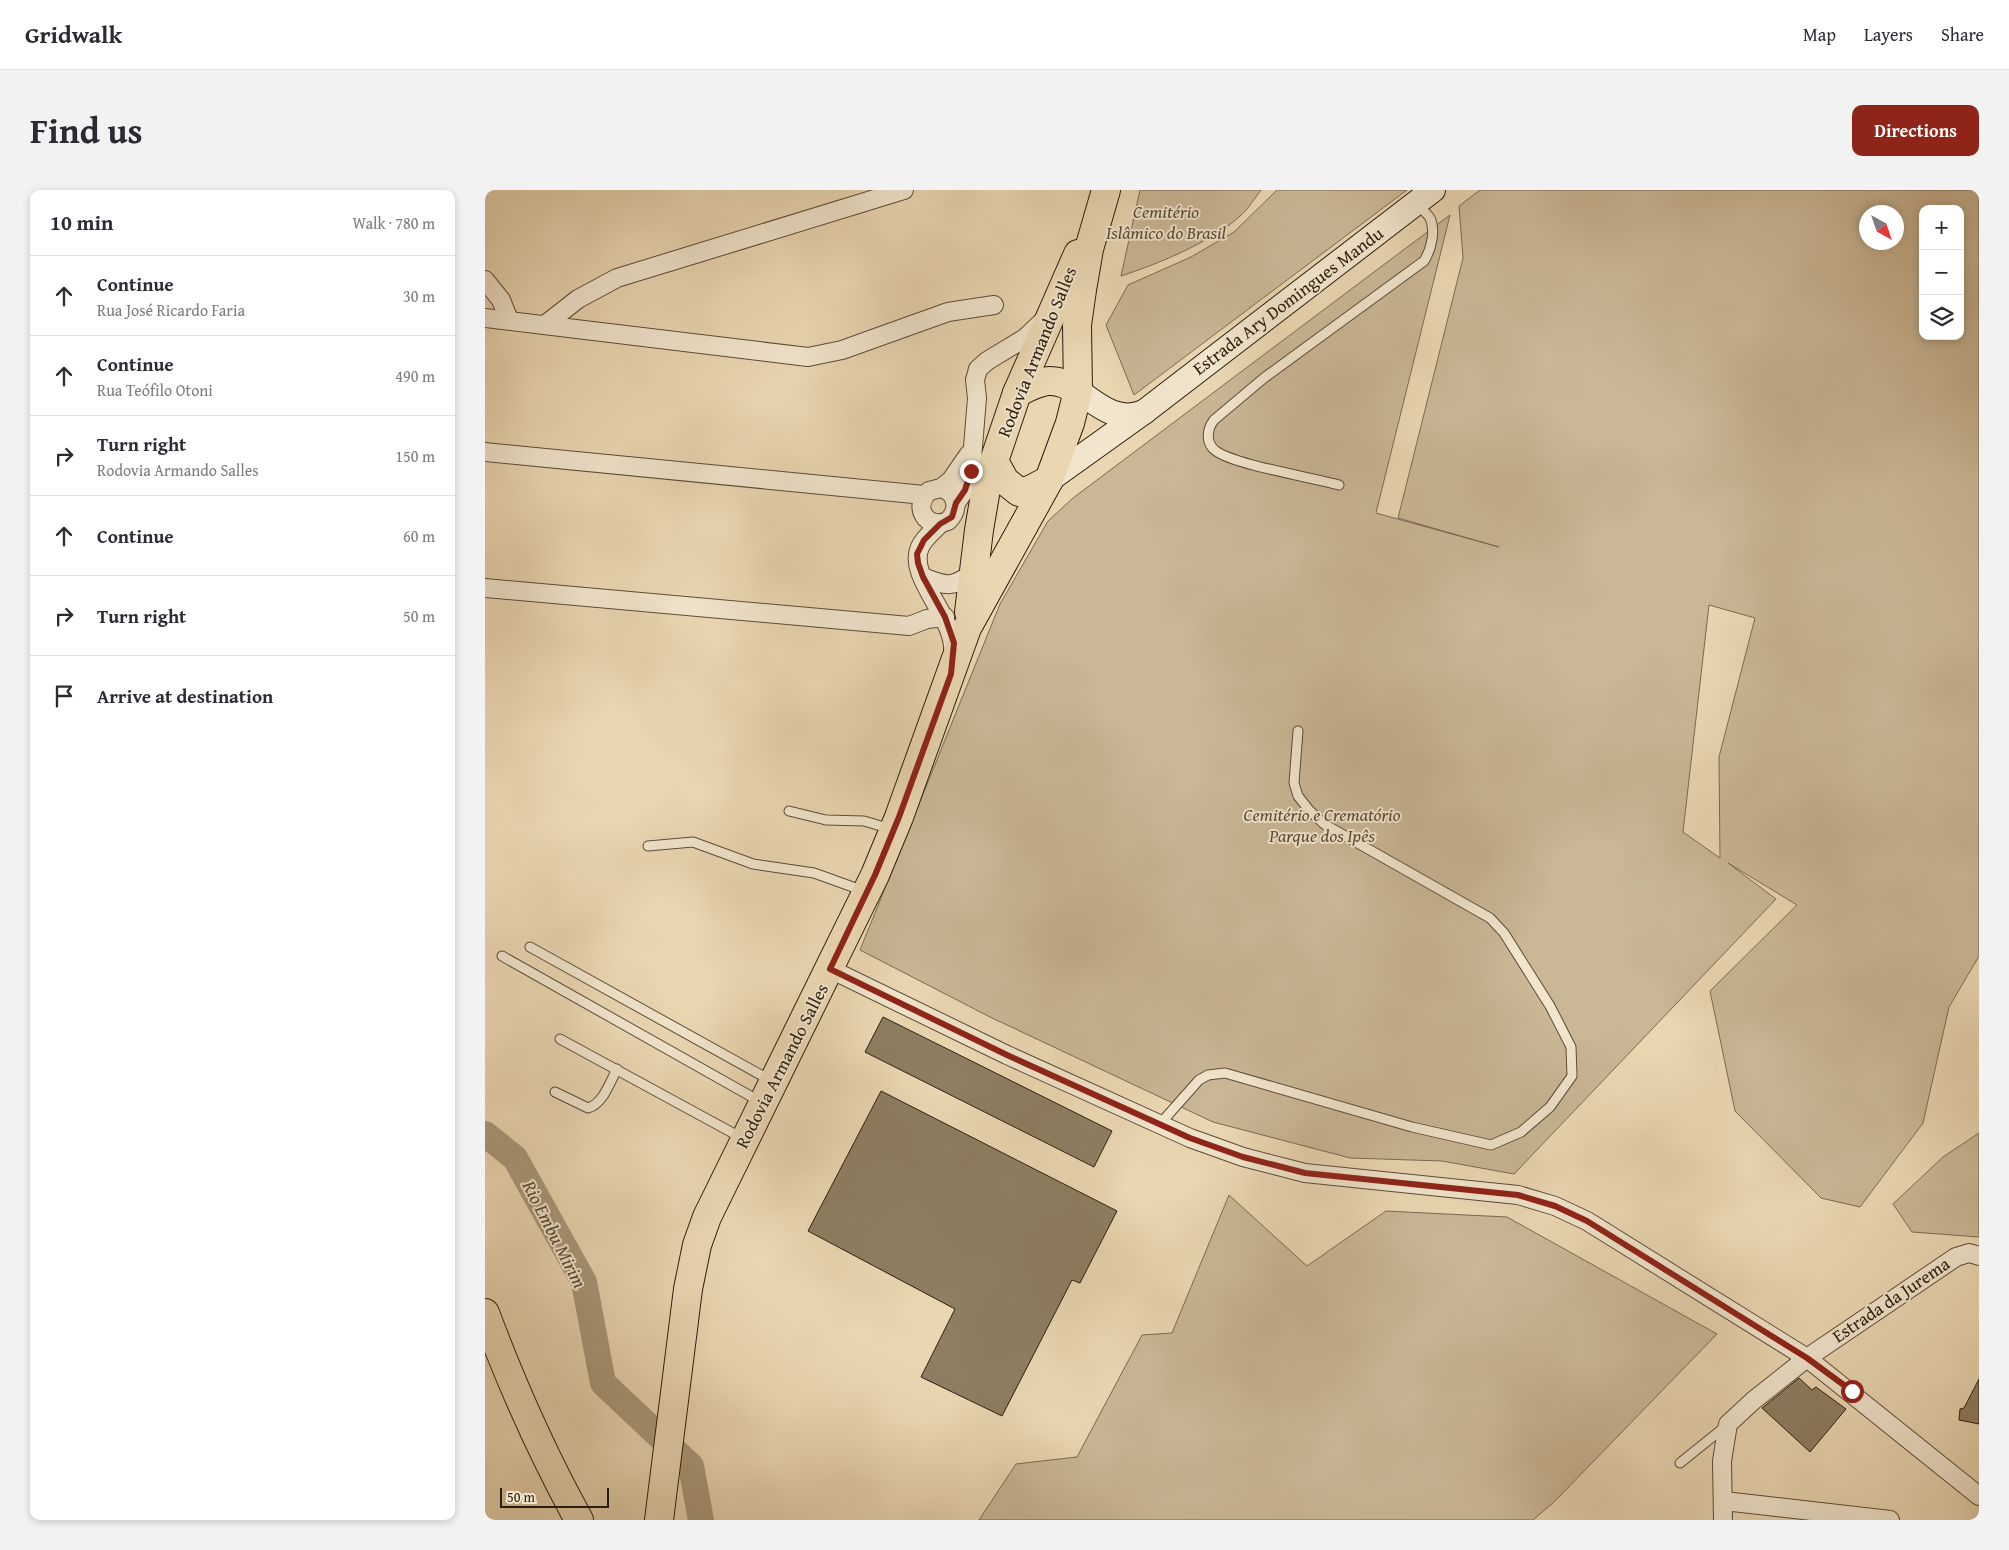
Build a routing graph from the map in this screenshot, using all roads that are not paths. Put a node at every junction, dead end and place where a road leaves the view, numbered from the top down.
1 (904, 190) edge
2 (1106, 195) edge
3 (1424, 196) edge
4 (485, 280) edge
5 (994, 305) dead end
6 (1051, 314) junction
7 (485, 318) edge
8 (509, 320) junction
9 (546, 324) junction
10 (1003, 351) junction
11 (1022, 381) junction
12 (1078, 391) junction
13 (1144, 412) junction
14 (485, 452) edge
15 (982, 456) junction
16 (1049, 480) junction
17 (1339, 485) dead end
18 (941, 488) junction
19 (924, 495) junction
20 (956, 503) junction
21 (933, 521) junction
22 (975, 571) junction
23 (923, 577) junction
24 (485, 588) edge
25 (956, 623) junction
26 (909, 626) junction
27 (1298, 731) dead end
28 (789, 811) dead end
29 (893, 830) junction
30 (648, 846) dead end
31 (867, 892) junction
32 (531, 947) dead end
33 (502, 956) dead end
34 (830, 969) junction
35 (560, 1039) dead end
36 (617, 1069) junction
37 (555, 1092) dead end
38 (767, 1092) junction
39 (1160, 1124) junction
40 (744, 1140) junction
41 (1979, 1256) edge
42 (485, 1313) edge
43 (1807, 1358) junction
44 (1728, 1424) junction
45 (1680, 1463) dead end
46 (1979, 1496) edge
47 (1725, 1500) junction
48 (579, 1520) edge
49 (659, 1520) edge
50 (1723, 1520) edge
51 (1890, 1520) edge

1 - 9 street
2 - 6 main road, Rodovia Armando Salles
2 - 12 main road, Rodovia Armando Salles
3 - 13 street, Estrada Ary Domingues Mandu
3 - 17 lane
4 - 8 street
5 - 9 street
6 - 10 street
6 - 11 main road, Rodovia Armando Salles
7 - 8 street
8 - 9 street
10 - 11 street
10 - 15 street
11 - 12 main road
11 - 15 main road, Rodovia Armando Salles
12 - 13 street, Estrada Ary Domingues Mandu
12 - 16 main road, Rodovia Armando Salles
13 - 16 street, Estrada Ary Domingues Mandu
14 - 19 street
15 - 16 main road
15 - 18 street
15 - 20 street
15 - 22 main road, Rodovia Armando Salles
16 - 25 main road, Rodovia Armando Salles
18 - 19 street
18 - 20 street
19 - 21 street
20 - 21 street
21 - 23 street
22 - 23 street
22 - 25 main road, Rodovia Armando Salles
23 - 25 street
23 - 26 street
24 - 26 street
25 - 26 street
25 - 29 main road, Rodovia Armando Salles
27 - 39 lane
28 - 29 lane
29 - 31 main road, Rodovia Armando Salles
30 - 31 lane
31 - 34 main road, Rodovia Armando Salles
32 - 38 lane
33 - 38 lane
34 - 38 main road, Rodovia Armando Salles
34 - 39 street
35 - 36 lane
36 - 37 lane
36 - 40 lane
38 - 40 main road, Rodovia Armando Salles
39 - 43 street
40 - 49 main road, Rodovia Armando Salles
41 - 43 street, Estrada da Jurema
42 - 48 main road
43 - 44 street, Estrada da Jurema
43 - 46 street
44 - 45 lane
44 - 47 street
47 - 50 street
47 - 51 street

